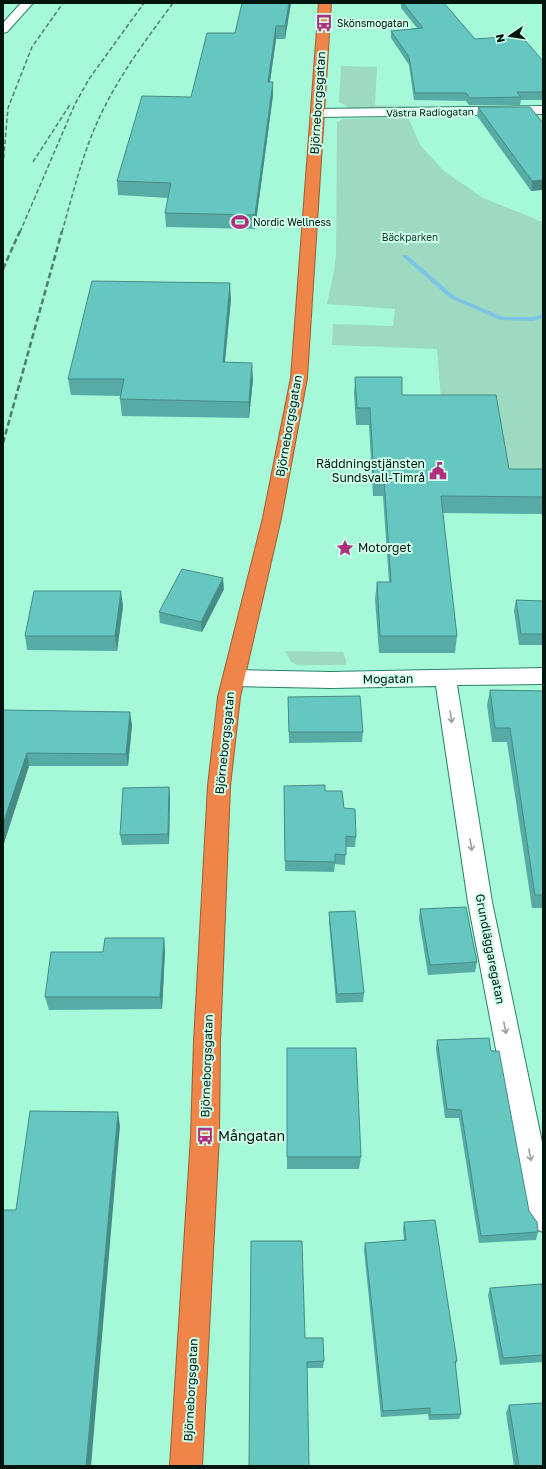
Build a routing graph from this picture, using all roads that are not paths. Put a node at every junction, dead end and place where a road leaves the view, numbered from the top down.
1 (27, 3) edge
2 (325, 3) edge
3 (3, 30) edge
4 (543, 110) edge
5 (317, 113) junction
6 (543, 676) edge
7 (234, 678) junction
8 (444, 678) junction
9 (543, 1218) edge
10 (186, 1466) edge

1 - 3 street
2 - 5 highway, Björneborgsgatan
4 - 5 street, Västra Radiogatan
5 - 7 highway, Björneborgsgatan
6 - 8 street, Mogatan
7 - 8 street, Mogatan
7 - 10 highway, Björneborgsgatan
8 -> 9 street, Grundläggaregatan

